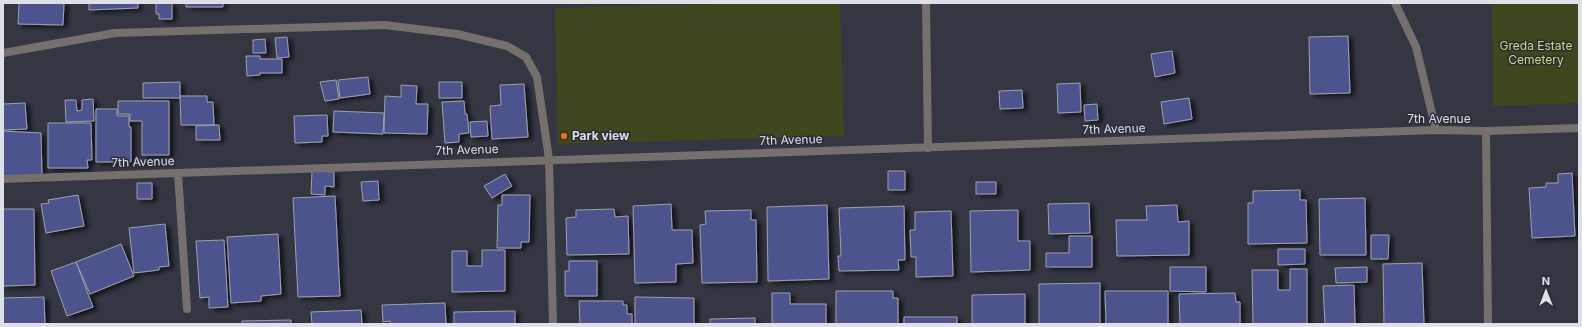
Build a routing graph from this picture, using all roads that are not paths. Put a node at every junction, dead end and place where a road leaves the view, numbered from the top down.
1 (926, 3) edge
2 (1395, 3) edge
3 (3, 53) edge
4 (1579, 128) edge
5 (1436, 130) junction
6 (1486, 131) junction
7 (928, 148) junction
8 (549, 159) junction
9 (178, 173) junction
10 (3, 179) edge
11 (187, 309) dead end
12 (553, 324) edge
13 (1488, 324) edge

1 - 7 street
2 - 5 street
3 - 8 street
4 - 6 street, 7th Avenue
5 - 6 street, 7th Avenue
5 - 7 street, 7th Avenue
6 - 13 street
7 - 8 street, 7th Avenue
8 - 9 street, 7th Avenue
8 - 12 street
9 - 10 street, 7th Avenue
9 - 11 street

